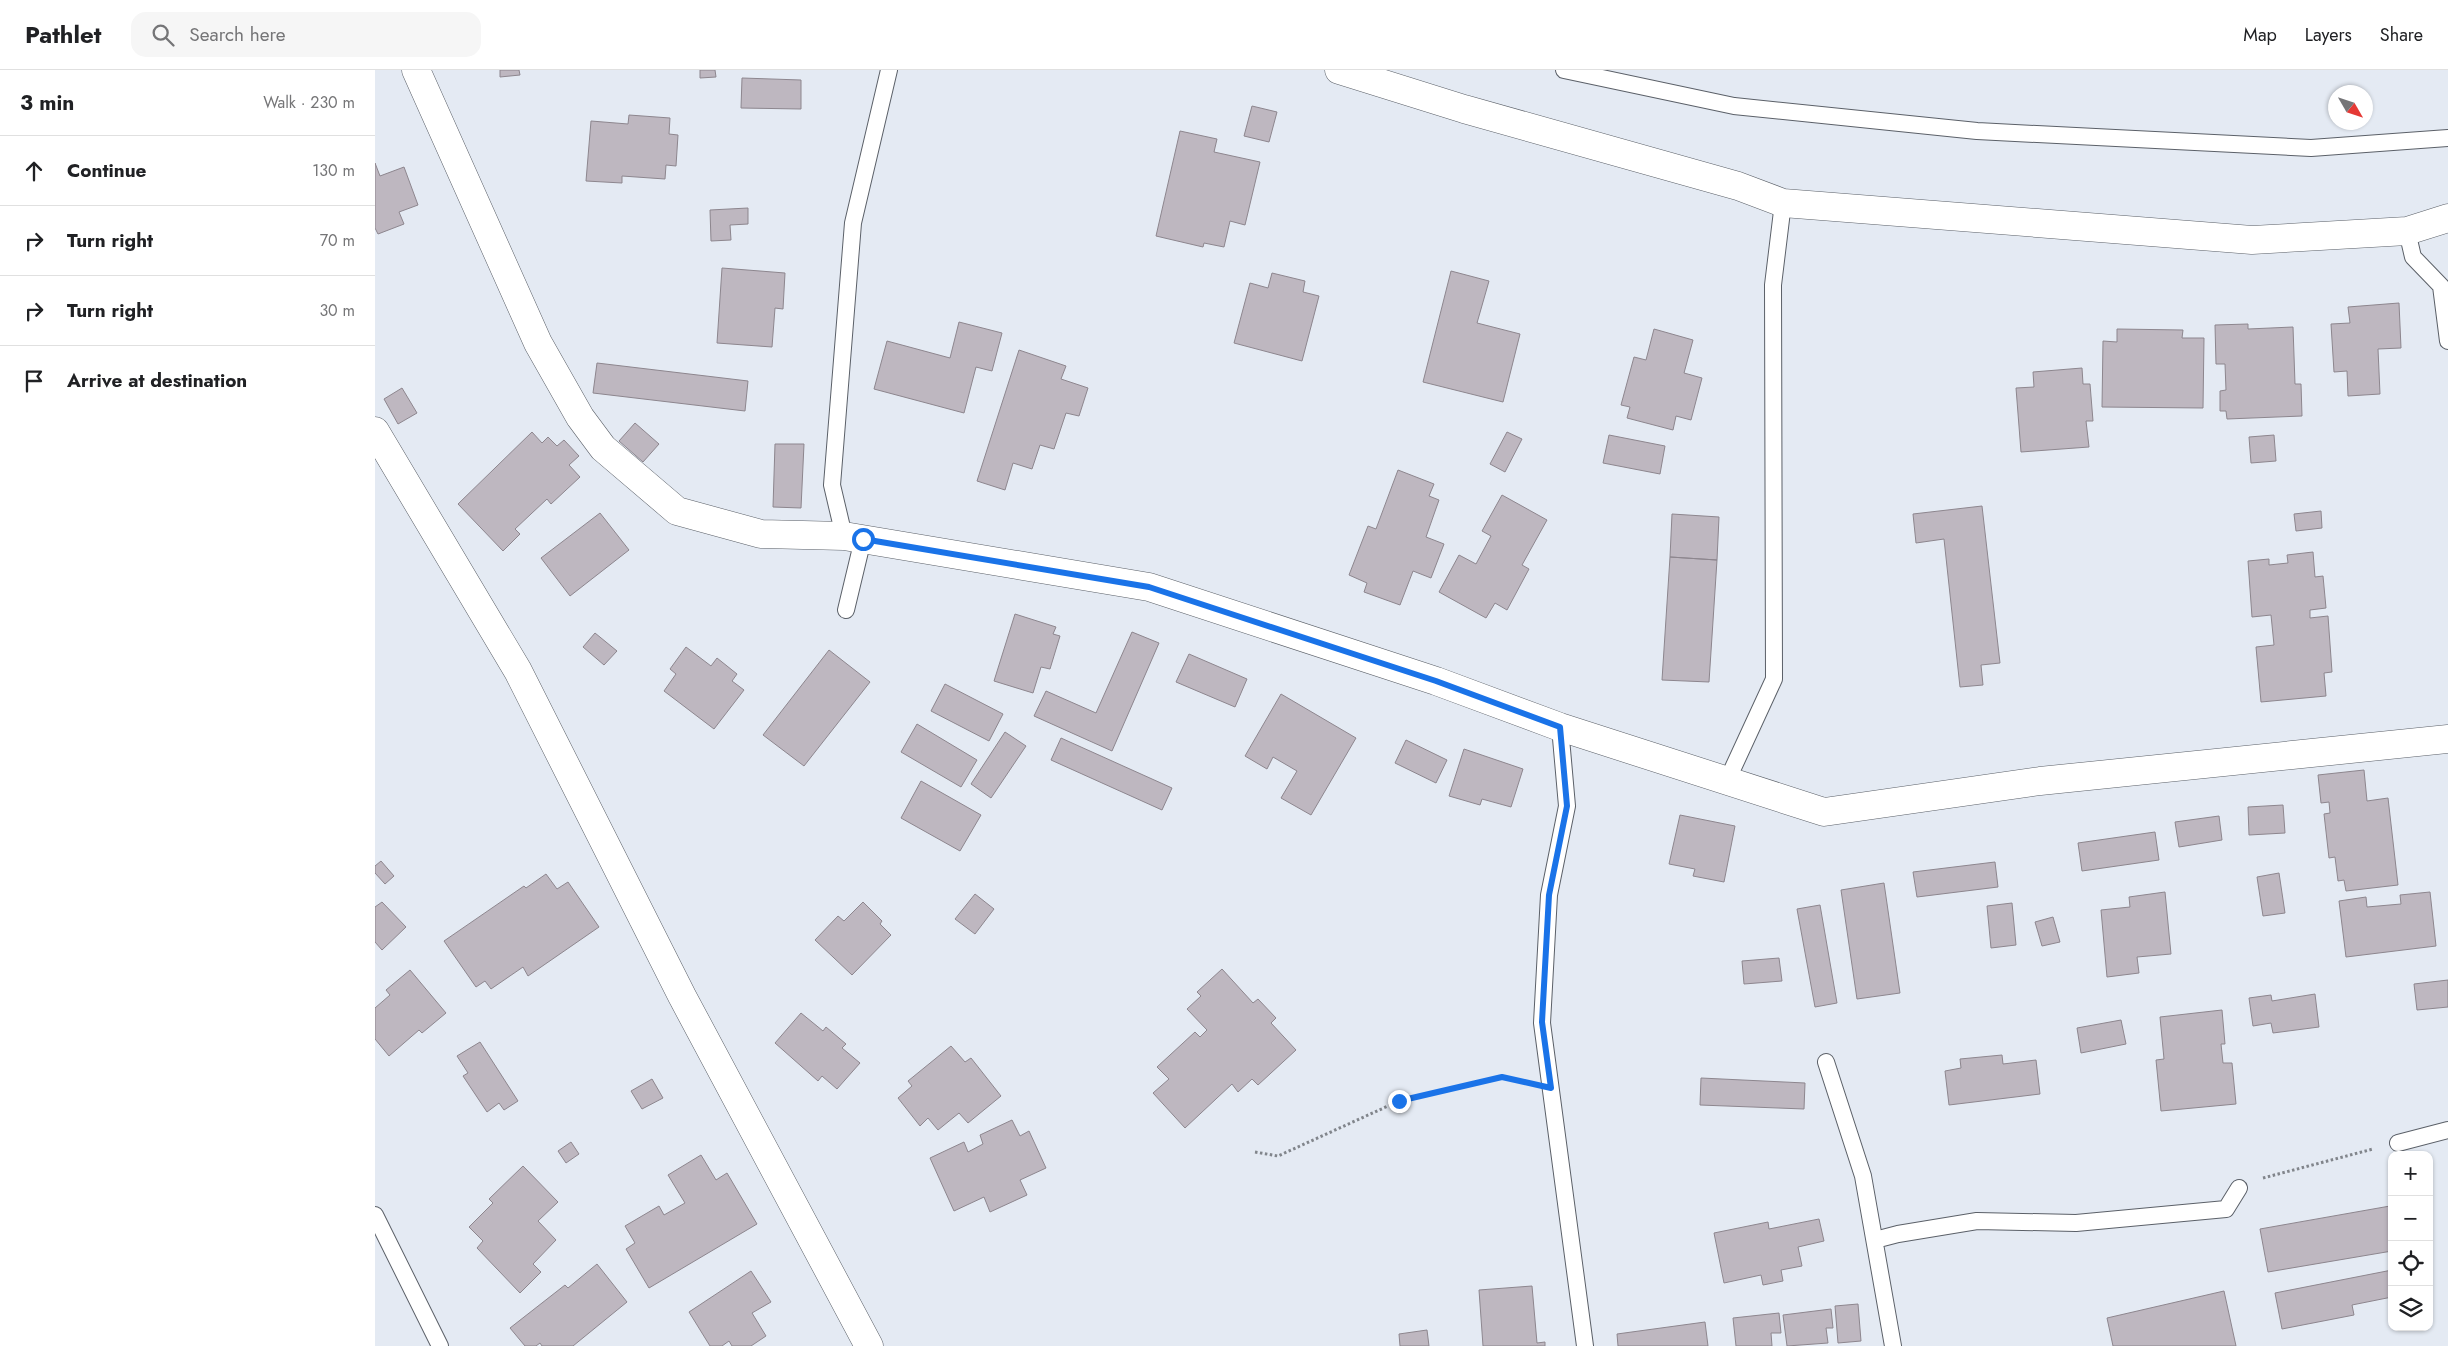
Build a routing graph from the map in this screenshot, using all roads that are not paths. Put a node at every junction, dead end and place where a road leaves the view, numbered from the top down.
1 (416, 70) edge
2 (889, 70) edge
3 (1339, 70) edge
4 (1564, 70) edge
5 (2448, 138) edge
6 (1783, 203) junction
7 (2448, 218) edge
8 (2407, 231) junction
9 (2448, 341) edge
10 (375, 431) edge
11 (853, 537) junction
12 (846, 610) dead end
13 (1560, 727) junction
14 (2448, 739) edge
15 (1727, 781) junction
16 (1826, 1062) dead end
17 (2448, 1130) edge
18 (2398, 1142) road end
19 (2239, 1188) road end
20 (375, 1215) edge
21 (1875, 1240) junction
22 (440, 1346) edge
23 (869, 1346) edge
24 (1585, 1346) edge
25 (1893, 1346) edge

1 - 11 street
2 - 11 lane
3 - 6 street
4 - 5 lane
6 - 8 street
6 - 15 lane
7 - 8 street
8 - 9 lane
10 - 23 street
11 - 12 lane
11 - 13 street
13 - 15 street
13 - 24 lane
14 - 15 street
16 - 21 lane
17 - 18 lane
19 - 21 lane
20 - 22 lane
21 - 25 lane

